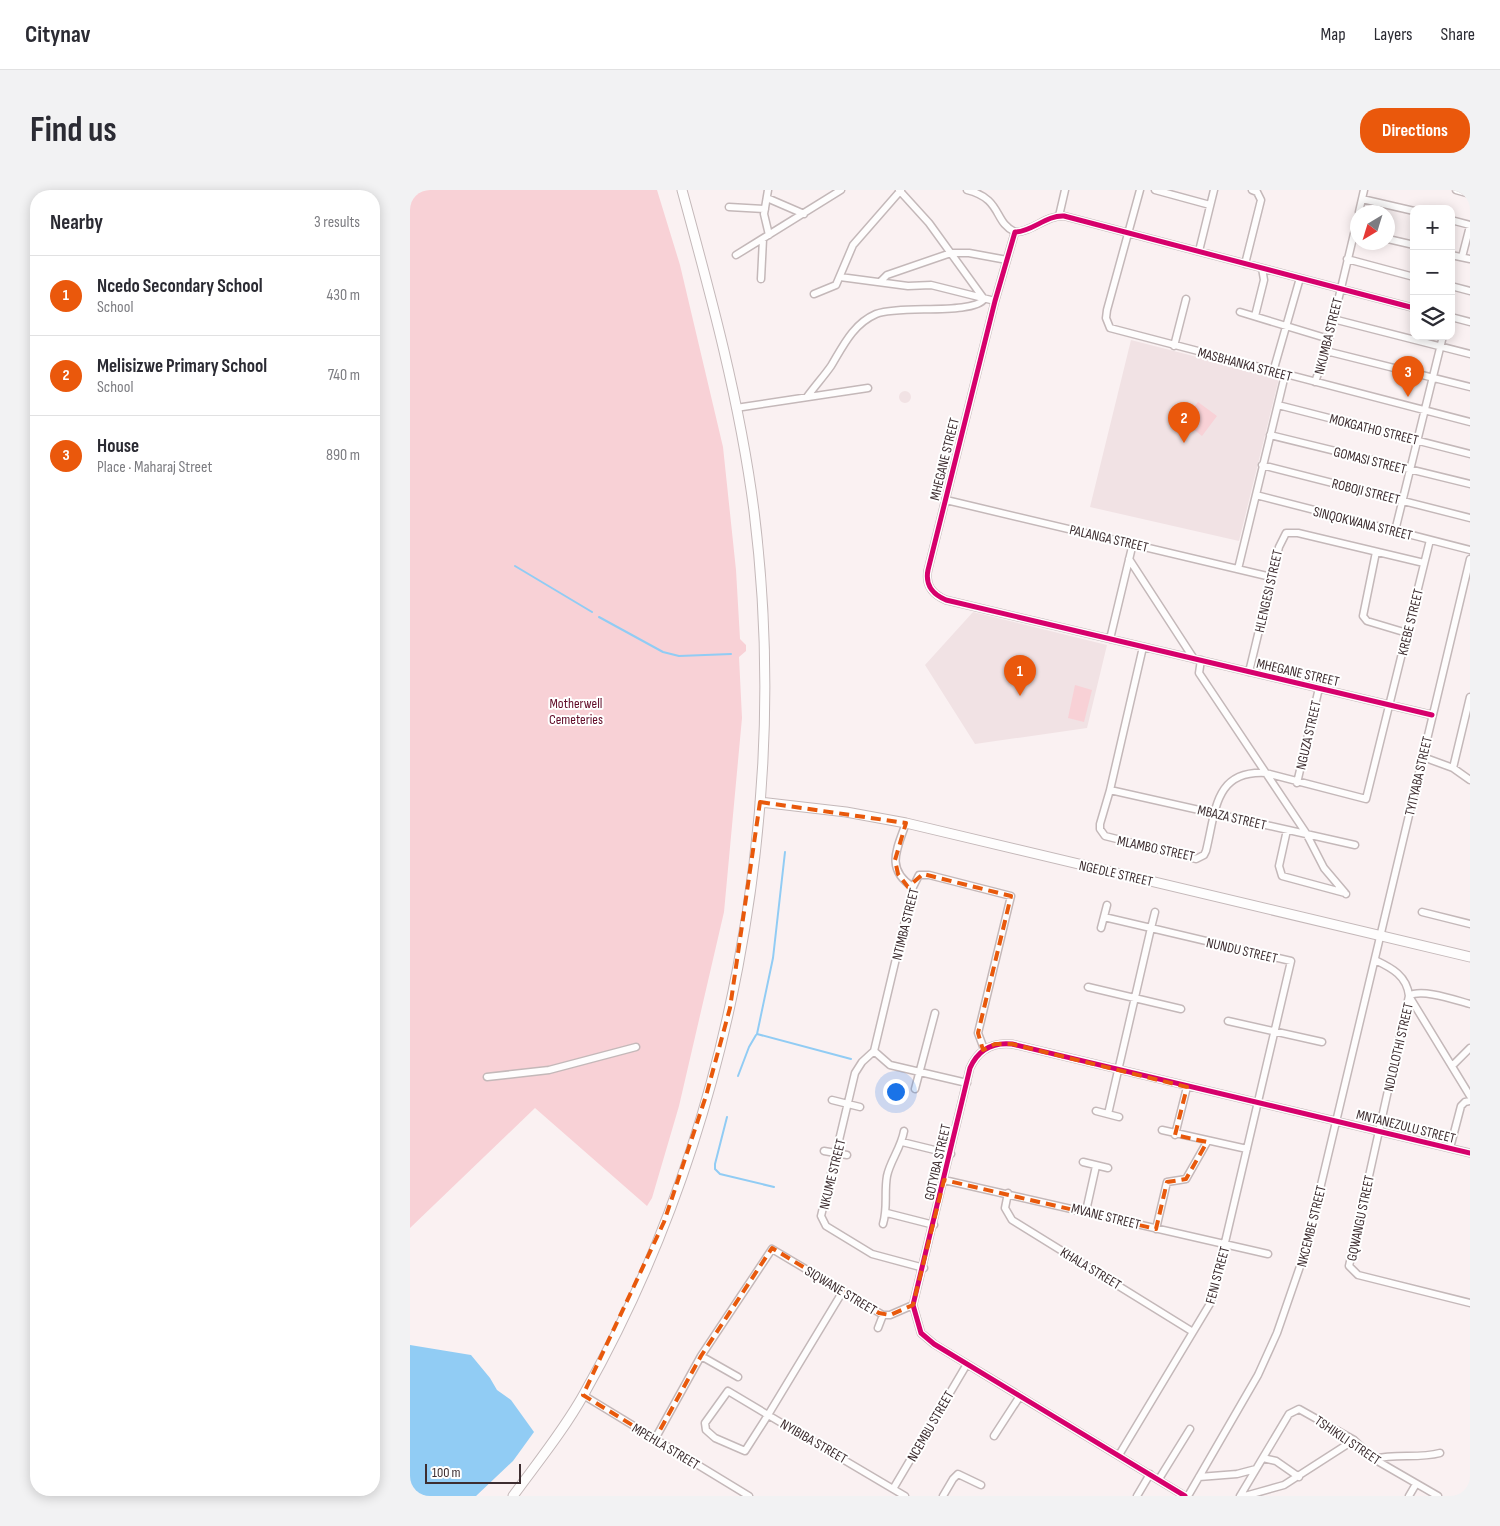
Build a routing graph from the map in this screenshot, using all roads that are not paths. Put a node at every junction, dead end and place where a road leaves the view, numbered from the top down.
1 (682, 190) edge
2 (768, 190) edge
3 (841, 190) edge
4 (967, 190) edge
5 (1065, 190) edge
6 (1140, 190) edge
7 (1155, 190) edge
8 (1214, 190) edge
9 (1252, 190) edge
10 (1364, 190) edge
11 (1456, 190) edge
12 (900, 191) edge
13 (1470, 194) edge
14 (767, 198) junction
15 (1362, 199) junction
16 (1210, 205) junction
17 (1360, 205) edge
18 (729, 207) dead end
19 (765, 209) junction
20 (1410, 210) edge
21 (804, 214) junction
22 (1059, 216) junction
23 (1455, 221) edge
24 (1470, 225) edge
25 (1015, 232) junction
26 (1129, 234) junction
27 (766, 237) junction
28 (1395, 240) edge
29 (1410, 244) edge
30 (1350, 250) edge
31 (1198, 252) junction
32 (951, 253) junction
33 (736, 255) dead end
34 (1455, 255) edge
35 (1462, 257) junction
36 (1470, 259) edge
37 (1007, 260) junction
38 (1347, 260) junction
39 (1245, 264) junction
40 (1262, 268) junction
41 (1410, 275) edge
42 (840, 277) junction
43 (1300, 278) junction
44 (761, 279) dead end
45 (881, 281) junction
46 (1455, 287) edge
47 (1340, 288) junction
48 (1470, 291) edge
49 (814, 294) dead end
50 (984, 299) junction
51 (1186, 300) dead end
52 (995, 301) junction
53 (1410, 307) edge
54 (1240, 312) dead end
55 (1254, 316) junction
56 (1333, 318) junction
57 (1455, 318) edge
58 (1470, 322) edge
59 (1287, 325) junction
60 (1329, 339) junction
61 (1443, 340) edge
62 (1174, 346) junction
63 (1441, 346) junction
64 (1326, 351) junction
65 (1470, 354) edge
66 (1273, 372) junction
67 (1285, 375) junction
68 (1432, 378) junction
69 (1315, 382) junction
70 (1470, 387) edge
71 (868, 388) dead end
72 (808, 397) junction
73 (1278, 405) junction
74 (736, 408) junction
75 (1424, 410) junction
76 (1470, 422) edge
77 (1270, 435) junction
78 (1417, 440) junction
79 (1470, 454) edge
80 (1262, 465) junction
81 (1410, 469) junction
82 (1470, 484) edge
83 (1256, 495) junction
84 (946, 500) junction
85 (1402, 501) junction
86 (1470, 518) edge
87 (1395, 531) junction
88 (1430, 540) junction
89 (1133, 543) junction
90 (1470, 550) edge
91 (1376, 552) junction
92 (1129, 559) junction
93 (1470, 559) edge
94 (1424, 563) junction
95 (1238, 568) junction
96 (1271, 577) junction
97 (1466, 590) edge
98 (1407, 633) junction
99 (1110, 639) junction
100 (1143, 646) junction
101 (1197, 660) junction
102 (1250, 672) junction
103 (1319, 688) junction
104 (1470, 697) edge
105 (1390, 705) junction
106 (1432, 715) junction
107 (1422, 757) junction
108 (1453, 768) junction
109 (1266, 773) junction
110 (1470, 780) edge
111 (1297, 782) junction
112 (1110, 790) junction
113 (760, 802) junction
114 (1215, 814) junction
115 (906, 823) junction
116 (1287, 830) junction
117 (1306, 833) junction
118 (1355, 845) dead end
119 (913, 887) junction
120 (1107, 905) dead end
121 (1155, 912) dead end
122 (1422, 912) dead end
123 (1104, 917) junction
124 (1470, 924) edge
125 (1101, 928) dead end
126 (1151, 928) junction
127 (1381, 936) junction
128 (1470, 957) edge
129 (1375, 960) junction
130 (1088, 987) dead end
131 (1409, 996) junction
132 (1135, 999) junction
133 (1470, 1004) edge
134 (1181, 1008) dead end
135 (935, 1013) dead end
136 (1228, 1021) dead end
137 (1276, 1032) junction
138 (1322, 1042) dead end
139 (636, 1047) dead end
140 (1470, 1048) edge
141 (984, 1049) junction
142 (874, 1051) junction
143 (1452, 1066) junction
144 (1118, 1070) junction
145 (920, 1072) junction
146 (487, 1077) dead end
147 (967, 1083) junction
148 (1188, 1087) junction
149 (915, 1089) dead end
150 (1470, 1096) edge
151 (832, 1100) dead end
152 (1470, 1101) edge
153 (1259, 1103) junction
154 (848, 1104) junction
155 (860, 1107) dead end
156 (1096, 1111) dead end
157 (1108, 1114) junction
158 (1119, 1117) dead end
159 (1336, 1121) junction
160 (1162, 1130) dead end
161 (904, 1131) dead end
162 (1379, 1131) junction
163 (1175, 1134) junction
164 (902, 1142) junction
165 (1207, 1142) junction
166 (1450, 1148) junction
167 (1247, 1149) junction
168 (824, 1151) dead end
169 (1470, 1153) edge
170 (838, 1154) junction
171 (951, 1154) junction
172 (847, 1155) dead end
173 (1083, 1162) dead end
174 (1096, 1166) junction
175 (1108, 1168) dead end
176 (944, 1180) junction
177 (1008, 1193) junction
178 (1086, 1211) junction
179 (887, 1213) junction
180 (883, 1224) dead end
181 (934, 1225) junction
182 (1156, 1229) junction
183 (1225, 1245) junction
184 (1268, 1254) dead end
185 (924, 1268) junction
186 (843, 1291) junction
187 (1470, 1303) edge
188 (913, 1306) junction
189 (883, 1314) junction
190 (878, 1328) dead end
191 (1194, 1332) junction
192 (702, 1356) junction
193 (966, 1364) junction
194 (738, 1377) dead end
195 (583, 1396) junction
196 (1020, 1396) junction
197 (768, 1415) junction
198 (1190, 1429) dead end
199 (994, 1436) dead end
200 (655, 1439) junction
201 (1354, 1440) junction
202 (1440, 1453) dead end
203 (1119, 1455) junction
204 (1263, 1458) junction
205 (1374, 1458) junction
206 (1256, 1469) junction
207 (1150, 1474) junction
208 (1298, 1476) junction
209 (1199, 1478) junction
210 (1159, 1480) junction
211 (1416, 1484) junction
212 (980, 1485) dead end
213 (893, 1488) junction
214 (513, 1496) edge
215 (749, 1496) edge
216 (905, 1496) edge
217 (943, 1496) edge
218 (1137, 1496) edge
219 (1187, 1496) edge
220 (1240, 1496) edge
221 (1244, 1496) edge
222 (1409, 1496) edge
223 (1438, 1496) edge

1 - 74 main road
2 - 14 street
3 - 21 street
4 - 25 street
5 - 22 street
6 - 26 street
7 - 16 street
8 - 16 street
9 - 39 street
10 - 15 street
11 - 13 street
12 - 32 street
12 - 42 street
14 - 19 street
14 - 21 street
15 - 17 street
15 - 20 street
16 - 31 street
18 - 19 street
19 - 27 street
21 - 27 street
22 - 25 street
22 - 26 street
23 - 24 street
24 - 35 street
25 - 37 street, MHEGANE STREET
26 - 31 street
26 - 62 street, MASBHANKA STREET
27 - 33 street
27 - 44 street
28 - 29 street
30 - 38 street
31 - 39 street
32 - 37 street
32 - 45 street
32 - 50 street
34 - 35 street
35 - 36 street
37 - 52 street, MHEGANE STREET
38 - 41 street
38 - 47 street
39 - 40 street
40 - 43 street
40 - 55 street
42 - 45 street
42 - 49 street
43 - 47 street
43 - 59 street
45 - 50 street
46 - 48 street
47 - 53 street
47 - 56 street, NKUMBA STREET
50 - 52 street
50 - 72 street
51 - 62 street
52 - 84 street, MHEGANE STREET
54 - 55 street
55 - 59 street
56 - 60 street, NKUMBA STREET
56 - 63 street
57 - 58 street
59 - 60 street
59 - 66 street
60 - 64 street, NKUMBA STREET
61 - 63 street
62 - 66 street, MASBHANKA STREET
63 - 65 street
63 - 68 street
64 - 68 street
64 - 69 street, NKUMBA STREET
66 - 67 street, MASBHANKA STREET
67 - 69 street, MASBHANKA STREET
67 - 73 street
68 - 70 street
68 - 75 street
69 - 75 street, MASBHANKA STREET
71 - 72 street
72 - 74 street
73 - 77 street
73 - 78 street, MOKGATHO STREET
74 - 113 main road
75 - 76 street, MASBHANKA STREET
75 - 78 street
77 - 80 street
77 - 81 street, GOMASI STREET
78 - 79 street, MOKGATHO STREET
78 - 81 street
80 - 83 street
80 - 85 street, ROBOJI STREET
81 - 82 street, GOMASI STREET
81 - 85 street
83 - 87 street, SINQOKWANA STREET
83 - 95 street
84 - 89 street, PALANGA STREET
84 - 99 street, MHEGANE STREET
85 - 86 street, ROBOJI STREET
85 - 87 street
87 - 88 street, SINQOKWANA STREET
88 - 90 street, SINQOKWANA STREET
88 - 94 street, KREBE STREET
89 - 92 street
89 - 95 street, PALANGA STREET
91 - 94 street, HLENGESI STREET
91 - 96 street, HLENGESI STREET
91 - 98 street
92 - 99 street
92 - 101 street
93 - 97 street, TYITYABA STREET
94 - 98 street, KREBE STREET
95 - 96 street, PALANGA STREET
96 - 102 street, HLENGESI STREET
97 - 106 street, TYITYABA STREET
98 - 105 street, KREBE STREET
99 - 100 street, MHEGANE STREET
100 - 101 street, MHEGANE STREET
100 - 112 street, MLAMBO STREET
101 - 102 street, MHEGANE STREET
101 - 109 street
102 - 103 street, MHEGANE STREET
103 - 105 street, MHEGANE STREET
103 - 111 street, NGUZA STREET
104 - 108 street
105 - 106 street, MHEGANE STREET
105 - 111 street, MLAMBO STREET
106 - 107 street, TYITYABA STREET
107 - 108 street
107 - 127 street, TYITYABA STREET
108 - 110 street
109 - 111 street, MLAMBO STREET
109 - 114 street, MLAMBO STREET
109 - 117 street
112 - 114 street, MBAZA STREET
112 - 114 street, MLAMBO STREET
113 - 115 main road, NGEDLE STREET
113 - 195 main road
114 - 116 street, MBAZA STREET
115 - 119 street
115 - 127 main road, NGEDLE STREET
116 - 117 street, MBAZA STREET
116 - 117 street
117 - 118 street, MBAZA STREET
119 - 141 street, NTIMBA STREET
119 - 142 street, NTIMBA STREET
120 - 123 street
121 - 126 street
122 - 124 street
123 - 125 street
123 - 126 street, NUNDU STREET
126 - 132 street
126 - 137 street, NUNDU STREET
127 - 128 main road, NGEDLE STREET
127 - 129 street, NKCEMBE STREET
129 - 131 street
129 - 159 street, NKCEMBE STREET
130 - 132 street
131 - 133 street, NDLOLOTHI STREET
131 - 143 street
131 - 162 street, NDLOLOTHI STREET
132 - 134 street
132 - 144 street
135 - 145 street
136 - 137 street
137 - 138 street
137 - 153 street, NUNDU STREET
139 - 146 street
140 - 143 street
141 - 144 street
141 - 147 street, GOTYIBA STREET
142 - 145 street
142 - 154 street, NKUME STREET
143 - 150 street
144 - 148 street
144 - 157 street
145 - 147 street
145 - 149 street
147 - 171 street, GOTYIBA STREET
148 - 153 street
148 - 163 street
151 - 154 street
152 - 166 street
153 - 159 street
153 - 167 street, FENI STREET
154 - 155 street
154 - 170 street, NKUME STREET
156 - 157 street
157 - 158 street
159 - 162 street, MNTANEZULU STREET
159 - 209 street, NKCEMBE STREET
160 - 163 street
161 - 164 street
162 - 166 street, MNTANEZULU STREET
162 - 187 street, GQWANGU STREET
163 - 165 street
164 - 171 street
164 - 179 street
165 - 167 street
165 - 182 street
166 - 169 street, MNTANEZULU STREET
167 - 183 street, FENI STREET
168 - 170 street
170 - 172 street
170 - 185 street, NKUME STREET
171 - 176 street, GOTYIBA STREET
173 - 174 street
174 - 175 street
174 - 178 street
176 - 177 street, MVANE STREET
176 - 181 street, GOTYIBA STREET
177 - 178 street, MVANE STREET
177 - 191 street, KHALA STREET
178 - 182 street, MVANE STREET
179 - 180 street
179 - 181 street
181 - 185 street, GOTYIBA STREET
182 - 183 street, MVANE STREET
183 - 184 street, MVANE STREET
183 - 191 street, FENI STREET
185 - 188 street, GOTYIBA STREET
186 - 189 street, SIQWANE STREET
186 - 192 street, SIQWANE STREET
186 - 197 street, NYIBIBA STREET
188 - 189 street, SIQWANE STREET
188 - 193 street
189 - 190 street
191 - 203 street, FENI STREET
192 - 194 street
192 - 200 street
193 - 196 street
193 - 213 street, NCEMBU STREET
195 - 200 street, MPEHLA STREET
195 - 214 main road
196 - 199 street
196 - 203 street
197 - 197 street
197 - 213 street, NYIBIBA STREET
198 - 210 street
200 - 215 street, MPEHLA STREET
201 - 204 street, TSHIKILI STREET
201 - 205 street, TSHIKILI STREET
201 - 208 street
202 - 205 street
203 - 207 street
204 - 206 street, TSHIKILI STREET
204 - 208 street
205 - 211 street, TSHIKILI STREET
206 - 209 street
206 - 220 street, TSHIKILI STREET
207 - 210 street
207 - 218 street
208 - 221 street
209 - 219 street, NKCEMBE STREET
210 - 219 street
211 - 222 street
211 - 223 street, TSHIKILI STREET
212 - 217 street
213 - 216 street, NYIBIBA STREET

